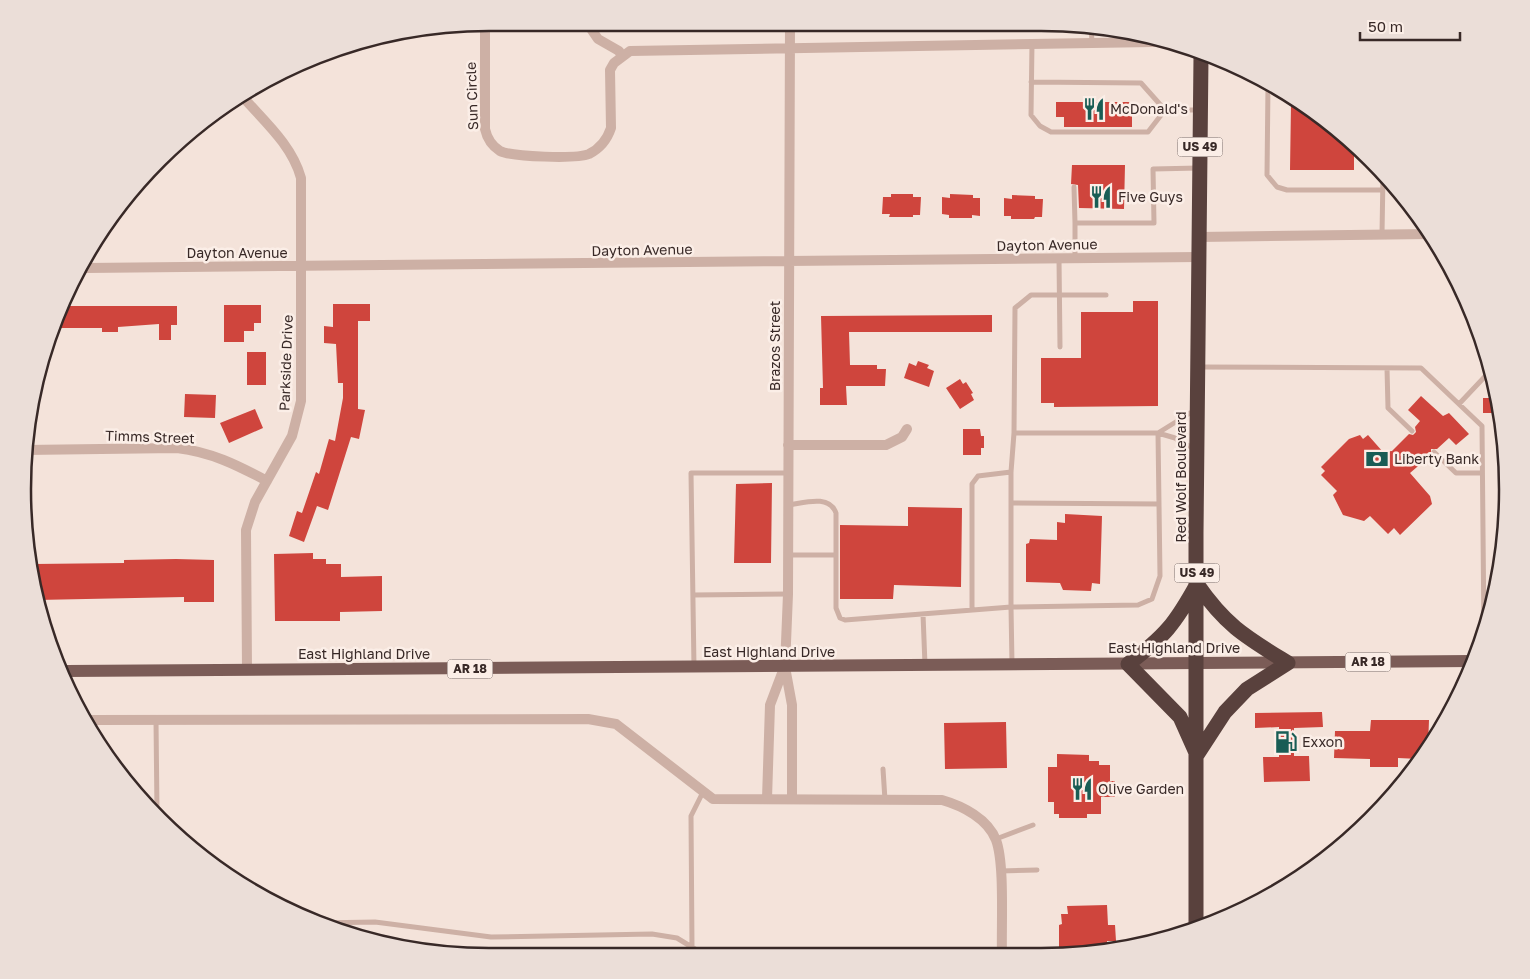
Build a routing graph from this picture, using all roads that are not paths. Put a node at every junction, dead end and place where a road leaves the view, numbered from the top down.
1 (485, 31) edge
2 (592, 31) edge
3 (790, 31) edge
4 (1092, 34) edge
5 (1092, 42) junction
6 (1138, 42) edge
7 (1032, 43) junction
8 (790, 50) junction
9 (622, 57) junction
10 (1201, 61) edge
11 (1031, 82) junction
12 (1268, 92) edge
13 (247, 101) edge
14 (1165, 110) junction
15 (1200, 110) junction
16 (1200, 168) junction
17 (1382, 184) edge
18 (1074, 187) dead end
19 (1382, 190) junction
20 (1075, 223) junction
21 (1421, 234) edge
22 (1382, 235) junction
23 (1199, 238) junction
24 (1199, 257) junction
25 (1059, 259) junction
26 (1075, 259) junction
27 (789, 262) junction
28 (302, 266) junction
29 (89, 268) edge
30 (1060, 295) junction
31 (1106, 295) dead end
32 (1060, 347) dead end
33 (1198, 368) junction
34 (1388, 368) junction
35 (1484, 377) edge
36 (1459, 404) junction
37 (1197, 408) junction
38 (908, 429) dead end
39 (1412, 430) dead end
40 (1014, 433) junction
41 (1158, 433) junction
42 (788, 445) junction
43 (33, 450) edge
44 (1197, 452) junction
45 (1434, 452) dead end
46 (1011, 472) junction
47 (1482, 473) junction
48 (788, 474) junction
49 (267, 481) junction
50 (1011, 503) junction
51 (1159, 504) junction
52 (788, 505) junction
53 (787, 555) junction
54 (836, 555) junction
55 (1197, 584) junction
56 (788, 594) junction
57 (693, 595) junction
58 (1484, 605) edge
59 (1011, 607) junction
60 (972, 610) junction
61 (923, 614) junction
62 (1465, 661) edge
63 (1197, 663) junction
64 (1288, 663) junction
65 (1128, 664) junction
66 (1012, 665) junction
67 (926, 666) junction
68 (785, 667) junction
69 (694, 668) junction
70 (246, 670) junction
71 (69, 671) edge
72 (156, 719) junction
73 (94, 720) edge
74 (1197, 755) junction
75 (883, 770) dead end
76 (704, 792) junction
77 (767, 799) junction
78 (792, 799) junction
79 (885, 800) junction
80 (157, 805) edge
81 (1033, 826) dead end
82 (996, 839) junction
83 (1038, 870) dead end
84 (1000, 871) junction
85 (1199, 919) edge
86 (341, 923) edge
87 (692, 947) joint
88 (1002, 948) edge

1 - 9 street, Sun Circle
2 - 9 street
3 - 8 street, Brazos Street
4 - 5 lane
5 - 6 street
5 - 7 street
7 - 8 street
7 - 11 lane
8 - 9 street
8 - 27 street, Brazos Street
10 - 15 highway, Red Wolf Boulevard / US 49
11 - 14 lane
11 - 14 lane
12 - 19 lane
13 - 28 street, Parkside Drive
14 - 15 lane
15 - 16 highway, Red Wolf Boulevard / US 49
16 - 20 lane
16 - 23 highway, Red Wolf Boulevard / US 49
17 - 19 lane
18 - 20 lane
19 - 22 lane
20 - 26 lane
21 - 22 street
22 - 23 street
23 - 24 highway, Red Wolf Boulevard / US 49
24 - 26 street, Dayton Avenue
24 - 33 highway, Red Wolf Boulevard / US 49
25 - 26 street, Dayton Avenue
25 - 27 street, Dayton Avenue
25 - 30 lane
27 - 28 street, Dayton Avenue
27 - 42 street, Brazos Street
28 - 29 street, Dayton Avenue
28 - 49 street, Parkside Drive
30 - 31 lane
30 - 32 lane
30 - 40 lane
33 - 34 lane
33 - 37 highway, Red Wolf Boulevard / US 49
34 - 36 lane
34 - 39 lane
35 - 36 lane
36 - 47 lane
37 - 41 lane
37 - 44 highway, Red Wolf Boulevard / US 49
38 - 42 street
40 - 41 lane
40 - 46 lane
41 - 44 lane
41 - 51 lane
42 - 48 street, Brazos Street
43 - 49 street, Timms Street
44 - 55 highway, Red Wolf Boulevard / US 49
45 - 47 lane
46 - 50 lane
46 - 60 lane
47 - 58 lane
48 - 52 street, Brazos Street
48 - 57 lane
49 - 70 street, Parkside Drive
50 - 51 lane
50 - 59 lane
51 - 59 lane
52 - 53 street, Brazos Street
52 - 54 lane
53 - 54 lane
53 - 56 street, Brazos Street
54 - 61 lane
55 - 63 highway, Red Wolf Boulevard / US 49
55 - 64 highway
55 - 65 highway
56 - 57 lane
56 - 68 street, Brazos Street
57 - 69 lane
59 - 60 lane
59 - 66 lane
60 - 61 lane
61 - 67 lane
62 - 64 main road, East Highland Drive / AR 18
63 - 64 main road, East Highland Drive / AR 18
63 - 65 main road, East Highland Drive / AR 18
63 - 74 highway, Red Wolf Boulevard / US 49
64 - 74 highway
65 - 66 main road, East Highland Drive / AR 18
65 - 74 highway
66 - 67 main road, East Highland Drive / AR 18
67 - 68 main road, East Highland Drive / AR 18
68 - 69 main road, East Highland Drive / AR 18
68 - 77 street
68 - 78 street
69 - 70 main road, East Highland Drive / AR 18
70 - 71 main road, East Highland Drive / AR 18
72 - 73 street
72 - 76 street
72 - 80 lane
74 - 85 highway, Red Wolf Boulevard / US 49
75 - 79 lane
76 - 77 street
76 - 87 lane
77 - 78 street
78 - 79 street
79 - 82 street
81 - 82 lane
82 - 84 street
83 - 84 lane
84 - 88 street
86 - 87 lane

